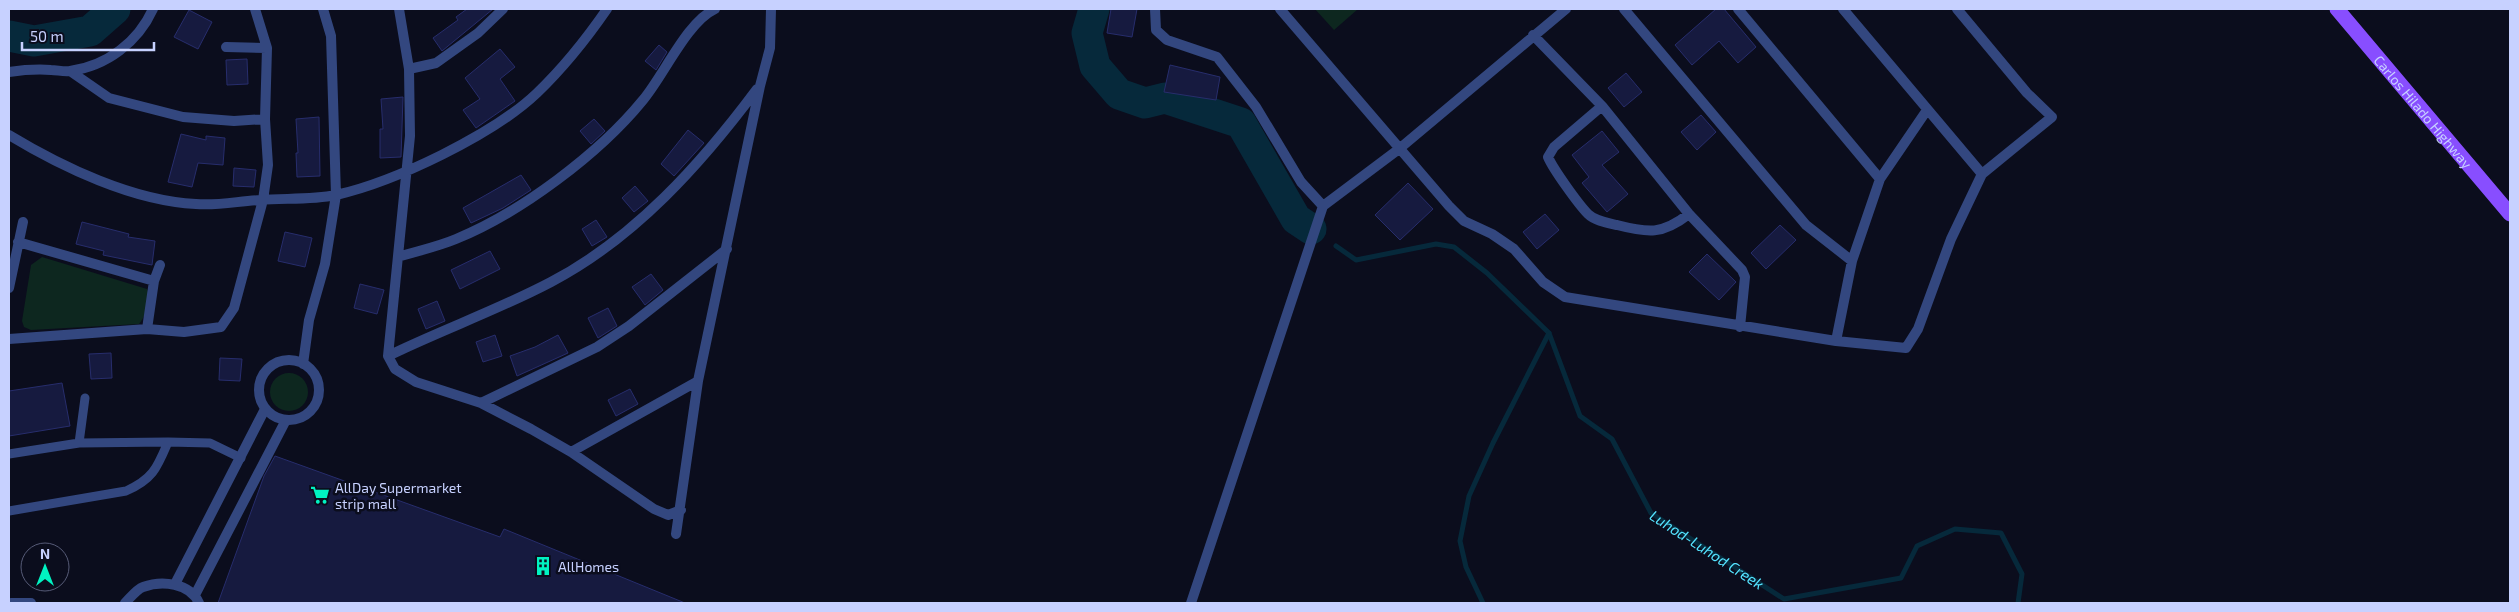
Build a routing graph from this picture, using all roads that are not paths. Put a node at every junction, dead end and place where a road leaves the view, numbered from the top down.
1 (153, 9) edge
2 (255, 9) edge
3 (323, 9) edge
4 (399, 9) edge
5 (502, 9) edge
6 (607, 9) edge
7 (715, 9) edge
8 (771, 9) edge
9 (1155, 9) edge
10 (1280, 9) edge
11 (1566, 9) edge
12 (1624, 9) edge
13 (1738, 9) edge
14 (1843, 9) edge
15 (1957, 9) edge
16 (2337, 9) edge
17 (1533, 35) junction
18 (226, 47) dead end
19 (267, 48) junction
20 (409, 69) junction
21 (70, 71) junction
22 (9, 72) edge
23 (760, 86) junction
24 (1602, 106) junction
25 (1927, 110) junction
26 (265, 119) junction
27 (9, 135) edge
28 (1399, 149) junction
29 (407, 171) junction
30 (1982, 174) junction
31 (1880, 179) junction
32 (336, 195) junction
33 (263, 200) junction
34 (1323, 206) junction
35 (1689, 214) junction
36 (2510, 214) edge
37 (23, 222) dead end
38 (18, 242) junction
39 (727, 249) junction
40 (398, 257) junction
41 (1852, 261) junction
42 (160, 265) dead end
43 (154, 281) junction
44 (9, 288) edge
45 (1740, 327) junction
46 (148, 329) junction
47 (9, 338) edge
48 (1836, 341) junction
49 (388, 356) junction
50 (303, 364) junction
51 (698, 381) junction
52 (85, 398) dead end
53 (481, 403) junction
54 (265, 409) junction
55 (286, 420) junction
56 (168, 442) junction
57 (80, 443) junction
58 (571, 452) junction
59 (9, 454) edge
60 (241, 458) junction
61 (681, 510) junction
62 (9, 511) edge
63 (676, 534) dead end
64 (175, 584) junction
65 (197, 599) edge
66 (11, 603) edge
67 (31, 603) edge
68 (126, 603) edge
69 (1191, 603) edge

1 - 21 street
2 - 19 street
3 - 32 street
4 - 20 street
5 - 20 street
6 - 29 street
7 - 40 street
8 - 23 street
9 - 34 street
10 - 28 street
11 - 17 street
12 - 41 street
13 - 31 street
14 - 25 street
15 - 30 street
16 - 36 main road, Carlos Hilado Highway
17 - 24 street
17 - 28 street
18 - 19 street
19 - 26 street
20 - 29 street
21 - 22 street
21 - 26 street
23 - 39 street
23 - 49 street
24 - 35 street
24 - 35 street
25 - 30 street
25 - 31 street
26 - 33 street
27 - 33 street
28 - 34 street
28 - 45 street
29 - 32 street
29 - 40 street
30 - 48 street
31 - 41 street
32 - 33 street
32 - 50 street
33 - 46 street
34 - 69 street
35 - 45 street
37 - 38 street
38 - 43 street
38 - 44 street
39 - 51 street
39 - 53 street
40 - 49 street
41 - 48 street
42 - 43 street
43 - 46 street
45 - 48 street
46 - 47 street
49 - 53 street
50 - 54 street
50 - 55 street
51 - 58 street
51 - 61 street
52 - 57 lane
53 - 58 street
54 - 55 street
54 - 60 street
55 - 65 street
56 - 57 lane
56 - 60 lane
56 - 62 lane
57 - 59 lane
58 - 61 street
60 - 64 street
61 - 63 street
64 - 65 street
64 - 68 street
66 - 67 street

